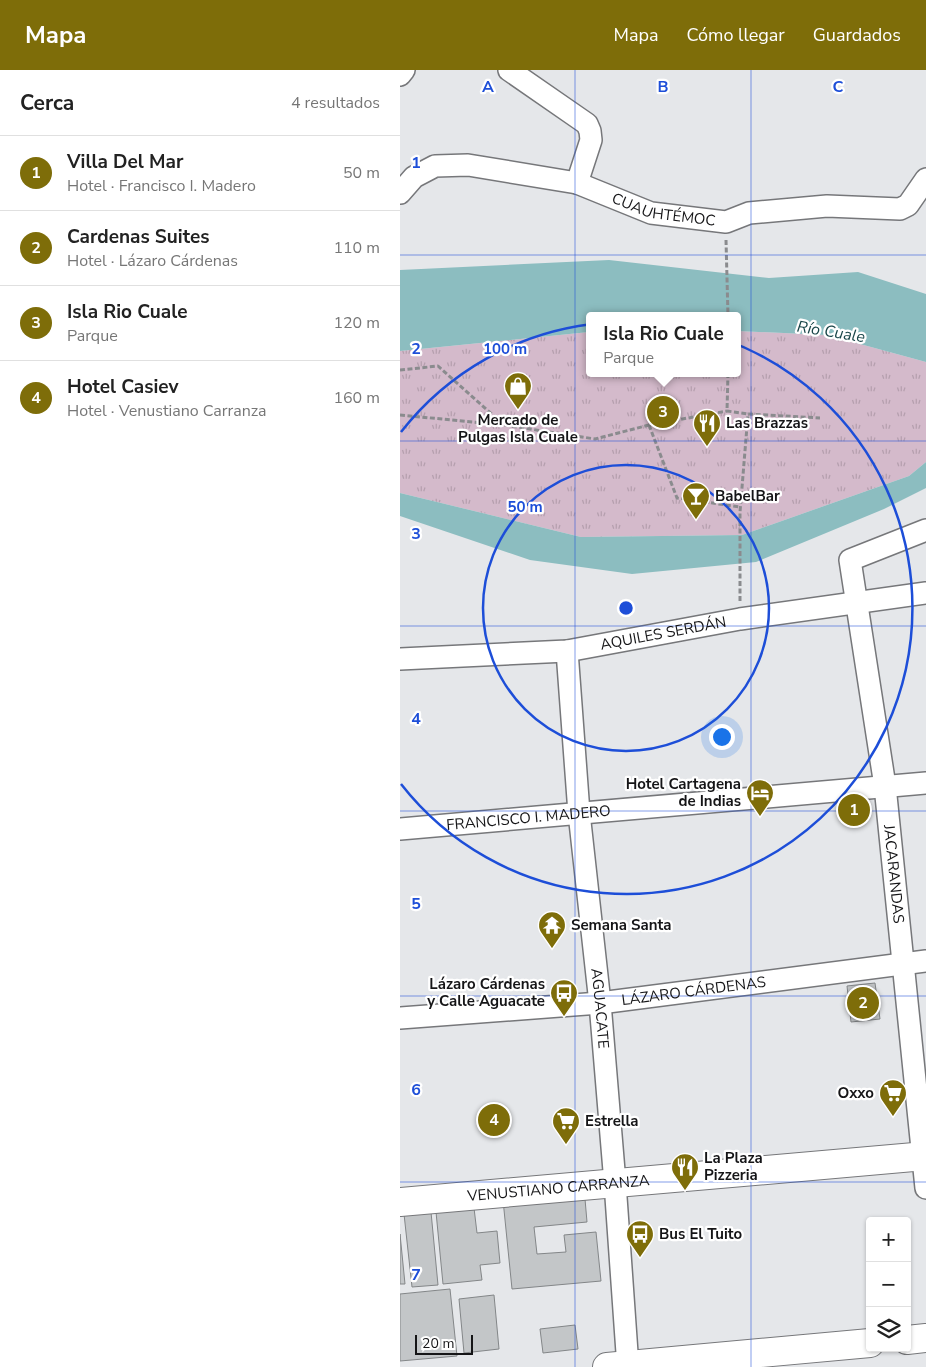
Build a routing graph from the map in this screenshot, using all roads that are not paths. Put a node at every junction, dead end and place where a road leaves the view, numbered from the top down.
1 (404, 70) edge
2 (509, 70) edge
3 (400, 75) edge
4 (926, 179) edge
5 (577, 183) junction
6 (400, 193) edge
7 (926, 530) edge
8 (926, 593) edge
9 (856, 603) junction
10 (567, 651) junction
11 (400, 659) edge
12 (926, 783) edge
13 (885, 786) junction
14 (579, 814) junction
15 (400, 829) edge
16 (926, 961) edge
17 (904, 963) junction
18 (600, 1003) junction
19 (400, 1018) edge
20 (924, 1157) edge
21 (614, 1183) junction
22 (926, 1188) edge
23 (400, 1202) edge
24 (926, 1338) edge
25 (911, 1340) edge
26 (866, 1343) edge
27 (621, 1366) edge

1 - 3 street
2 - 5 street
4 - 5 street, CUAUHTÉMOC
5 - 6 street, CUAUHTÉMOC
7 - 9 street, JACARANDAS
8 - 9 street, AQUILES SERDÁN
9 - 10 street, AQUILES SERDÁN
9 - 13 street, JACARANDAS
10 - 11 street, AQUILES SERDÁN
10 - 14 street, AGUACATE
12 - 13 street, FRANCISCO I. MADERO
13 - 14 street, FRANCISCO I. MADERO
13 - 17 street, JACARANDAS
14 - 15 street, FRANCISCO I. MADERO
14 - 18 street, AGUACATE
16 - 17 street, LÁZARO CÁRDENAS
17 - 18 street, LÁZARO CÁRDENAS
17 - 20 street, JACARANDAS
18 - 19 street, LÁZARO CÁRDENAS
18 - 21 street, AGUACATE
20 - 21 main road, VENUSTIANO CARRANZA
20 - 22 street, JACARANDAS
21 - 23 main road, VENUSTIANO CARRANZA
21 - 27 street, AGUACATE
24 - 25 main road
26 - 27 main road

